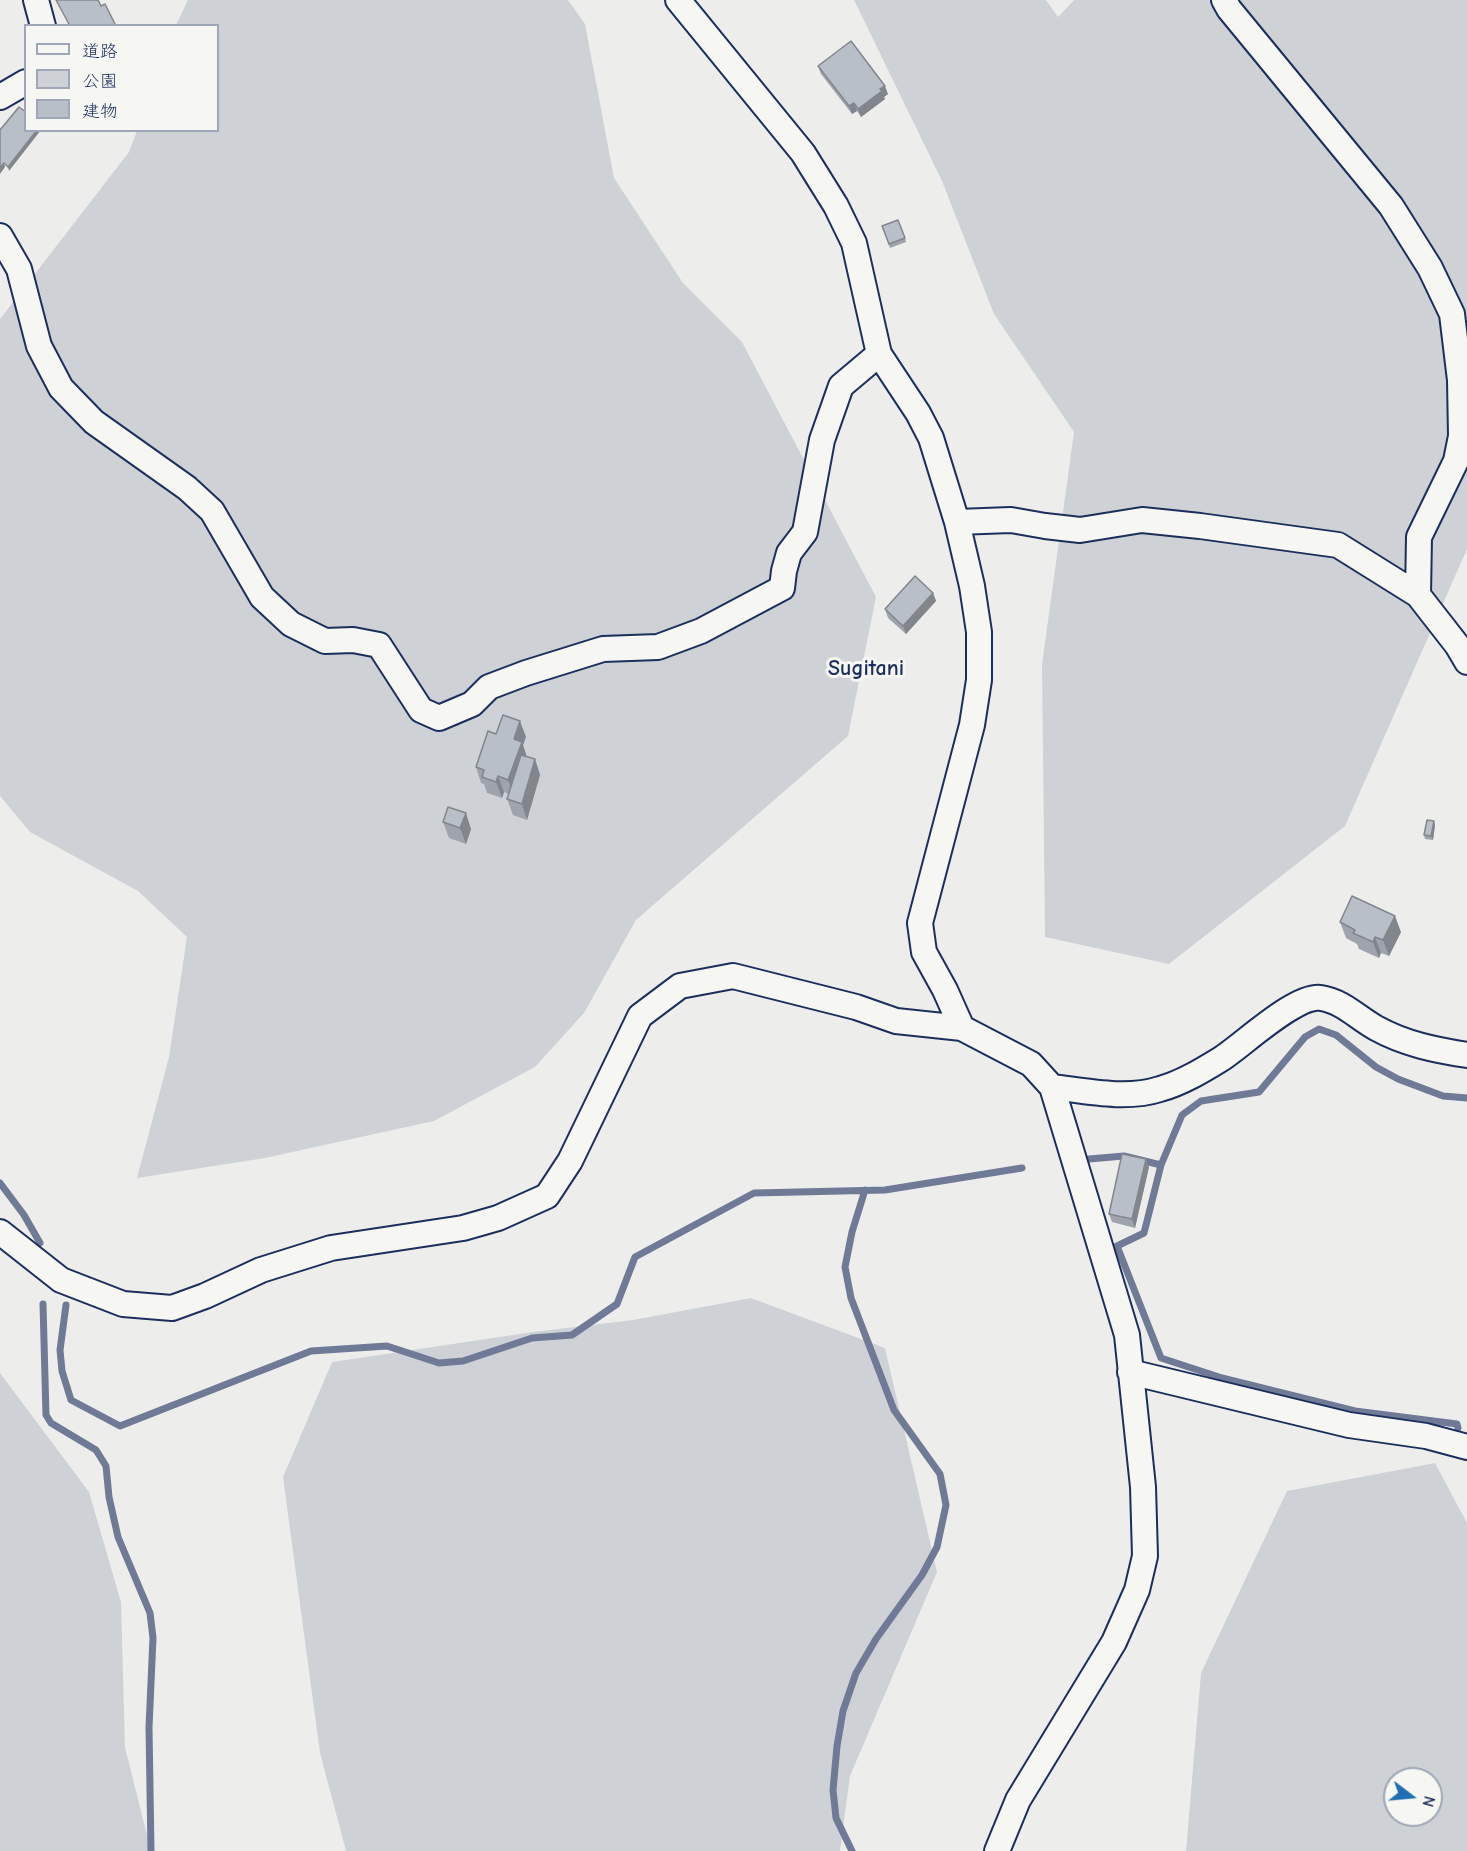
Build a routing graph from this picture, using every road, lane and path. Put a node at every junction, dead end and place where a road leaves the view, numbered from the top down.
1 (36, 0) edge
2 (678, 0) edge
3 (1224, 0) edge
4 (42, 24) edge
5 (24, 83) edge
6 (0, 97) edge
7 (0, 236) edge
8 (879, 354) junction
9 (957, 522) junction
10 (1418, 595) junction
11 (1467, 662) edge
12 (962, 1028) junction
13 (1467, 1055) edge
14 (1052, 1087) junction
15 (0, 1232) edge
16 (1130, 1372) junction
17 (1467, 1447) edge
18 (997, 1851) edge

1 - 4 street
2 - 8 street
3 - 10 street
5 - 6 street
7 - 8 street
8 - 9 street
9 - 10 street
9 - 12 street
10 - 11 street
12 - 14 street
12 - 15 street
13 - 14 street
14 - 16 street
16 - 17 street
16 - 18 street

